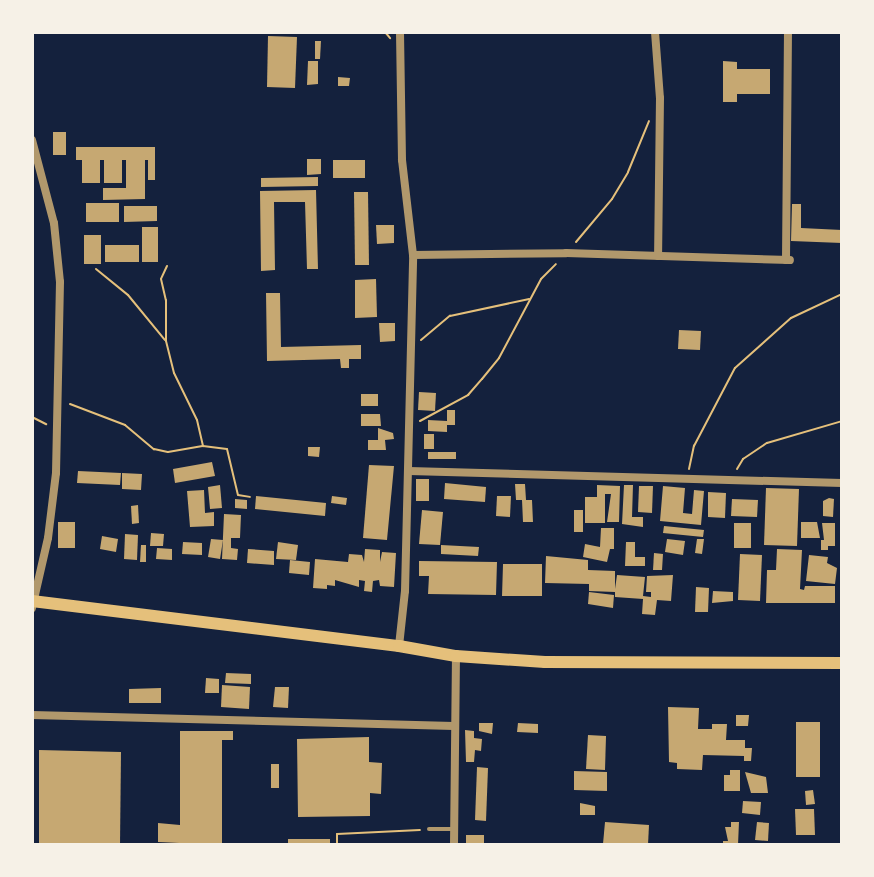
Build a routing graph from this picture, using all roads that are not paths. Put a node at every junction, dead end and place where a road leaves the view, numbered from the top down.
1 (400, 32) edge
2 (655, 32) edge
3 (788, 32) edge
4 (32, 140) edge
5 (413, 255) junction
6 (658, 256) junction
7 (409, 471) junction
8 (842, 483) edge
9 (32, 603) edge
10 (399, 646) junction
11 (456, 656) junction
12 (842, 663) edge
13 (32, 715) edge
14 (454, 726) junction
15 (429, 829) road end
16 (454, 829) junction
17 (454, 845) edge

1 - 5 street
2 - 6 street
3 - 6 street
4 - 9 street
5 - 6 street
5 - 7 street
7 - 8 street
7 - 10 street
9 - 10 highway
10 - 11 highway
11 - 12 highway
11 - 14 street
13 - 14 street
14 - 16 street
15 - 16 lane
16 - 17 street

